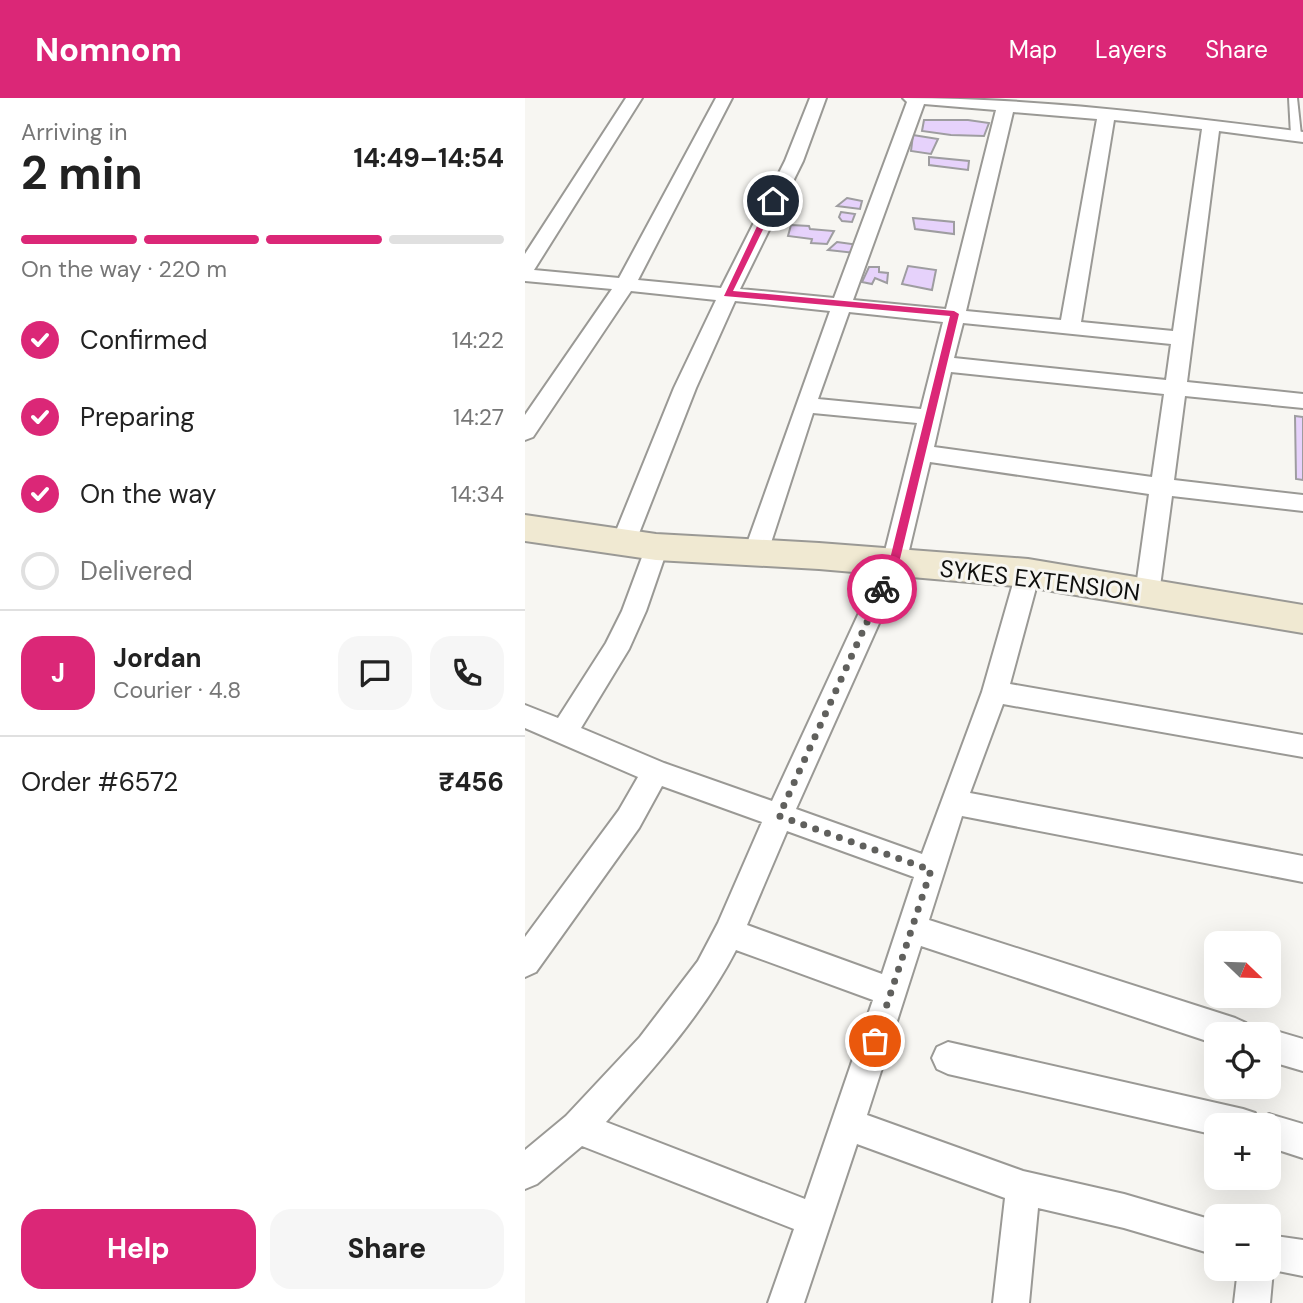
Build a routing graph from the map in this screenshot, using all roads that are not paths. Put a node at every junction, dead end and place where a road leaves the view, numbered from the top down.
1 (634, 98) edge
2 (725, 98) edge
3 (818, 98) edge
4 (911, 98) edge
5 (1293, 98) edge
6 (917, 99) edge
7 (1006, 105) junction
8 (1106, 114) junction
9 (1211, 125) junction
10 (1299, 136) edge
11 (525, 269) edge
12 (525, 275) edge
13 (626, 284) junction
14 (727, 294) junction
15 (842, 304) junction
16 (954, 314) junction
17 (1070, 326) junction
18 (1181, 338) junction
19 (942, 364) junction
20 (1174, 388) junction
21 (1303, 401) edge
22 (805, 405) junction
23 (930, 417) junction
24 (525, 432) edge
25 (921, 453) junction
26 (1161, 487) junction
27 (1303, 503) edge
28 (526, 529) edge
29 (640, 544) junction
30 (757, 552) junction
31 (894, 563) junction
32 (1028, 573) junction
33 (1147, 594) junction
34 (1303, 619) edge
35 (995, 692) junction
36 (525, 716) edge
37 (563, 733) junction
38 (1303, 746) edge
39 (655, 772) junction
40 (953, 802) junction
41 (779, 816) junction
42 (1303, 869) edge
43 (931, 870) junction
44 (912, 929) junction
45 (729, 933) junction
46 (530, 944) edge
47 (891, 992) junction
48 (1204, 1024) edge
49 (1281, 1049) edge
50 (1303, 1055) edge
51 (948, 1058) dead end
52 (1204, 1116) edge
53 (847, 1125) junction
54 (578, 1128) junction
55 (1281, 1134) edge
56 (1303, 1140) edge
57 (525, 1172) edge
58 (1023, 1188) junction
59 (813, 1219) junction
60 (1204, 1234) edge
61 (1281, 1254) edge
62 (1303, 1258) edge
63 (1255, 1281) edge
64 (786, 1303) edge
65 (1011, 1303) edge
66 (1252, 1303) edge

1 - 11 street
2 - 13 street
3 - 14 street
4 - 6 street
5 - 10 lane
6 - 7 street
6 - 15 street
7 - 8 street
7 - 16 street
8 - 9 street
8 - 17 street
9 - 10 street
9 - 18 street
12 - 13 street
13 - 14 street
13 - 24 street
14 - 15 street
14 - 29 street
15 - 16 street
15 - 22 street
16 - 17 street
16 - 19 street
17 - 18 street
18 - 20 street
19 - 20 street
19 - 23 street
20 - 21 street
20 - 26 street
22 - 23 street
22 - 30 street
23 - 25 street
25 - 26 street
25 - 31 street
26 - 27 street
26 - 33 street
28 - 29 street, SYKES EXTENSION
29 - 30 street, SYKES EXTENSION
29 - 37 street
30 - 31 street, SYKES EXTENSION
31 - 32 street, SYKES EXTENSION
31 - 41 street
32 - 33 street, SYKES EXTENSION
32 - 35 street
33 - 34 street, SYKES EXTENSION
35 - 38 street
35 - 40 street
36 - 37 street
37 - 39 street
39 - 41 street
39 - 46 street
40 - 42 street
40 - 43 street
41 - 43 street
41 - 45 street
43 - 44 street
44 - 47 street
44 - 48 street
45 - 47 street
45 - 54 street
47 - 53 street
49 - 50 street
51 - 52 street
53 - 58 street
53 - 59 street
54 - 57 street
54 - 59 street
55 - 56 street
58 - 60 street
58 - 65 street
59 - 64 street
61 - 62 street
63 - 66 street

